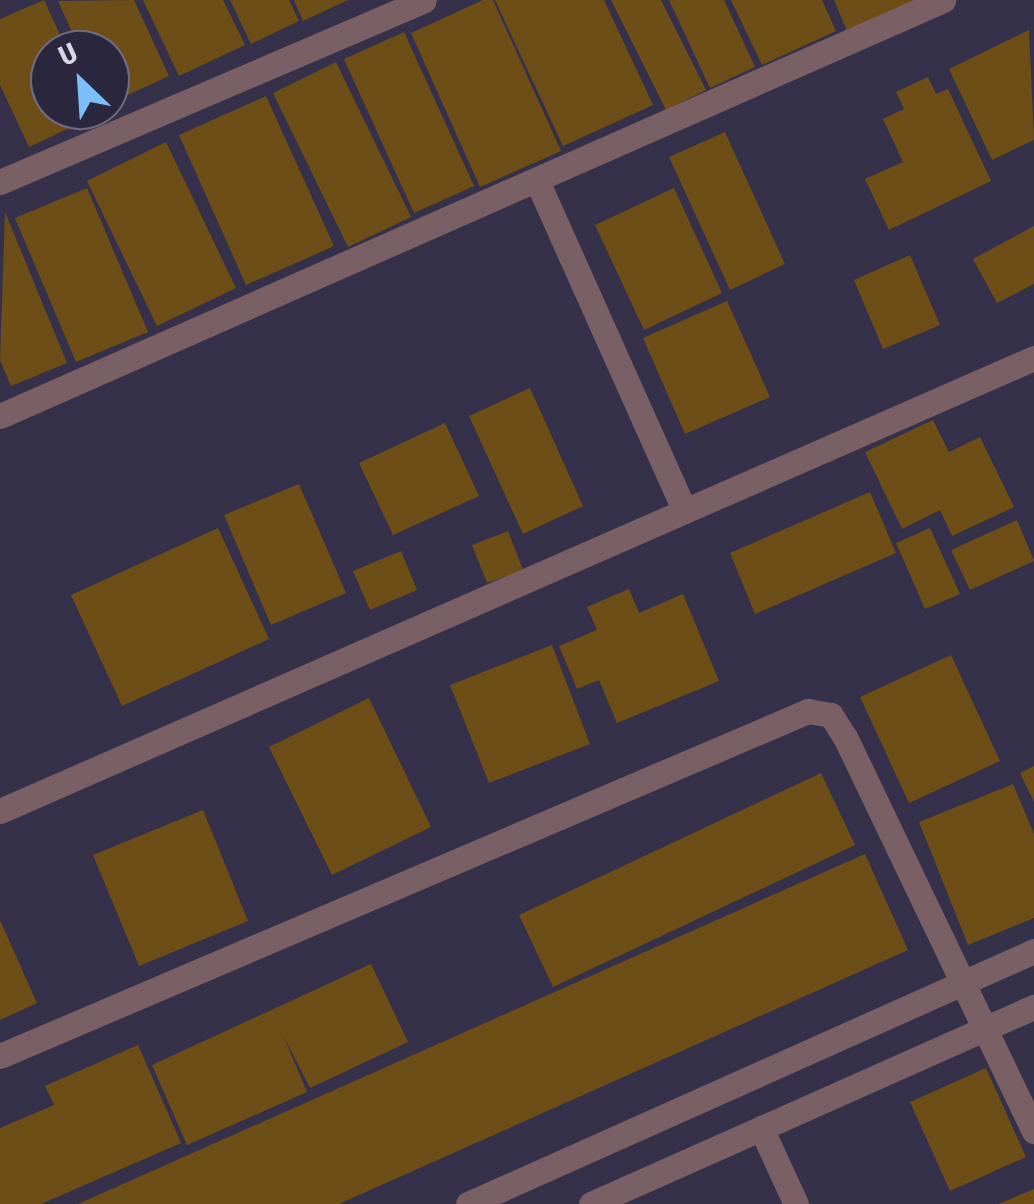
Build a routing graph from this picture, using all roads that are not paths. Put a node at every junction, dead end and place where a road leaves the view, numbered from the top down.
1 (424, 0) edge
2 (943, 0) edge
3 (0, 182) edge
4 (538, 183) junction
5 (1034, 358) edge
6 (0, 416) edge
7 (684, 510) junction
8 (0, 810) edge
9 (1034, 951) edge
10 (961, 984) junction
11 (1034, 1007) edge
12 (985, 1028) junction
13 (0, 1056) edge
14 (761, 1128) junction
15 (1034, 1130) edge
16 (468, 1204) edge
17 (591, 1204) edge
18 (796, 1204) edge

1 - 3 street
2 - 4 street
4 - 6 street
4 - 7 street
5 - 7 street
7 - 8 street
9 - 10 street
10 - 12 street
10 - 13 street
10 - 16 street
11 - 12 street
12 - 14 street
12 - 15 street
14 - 17 street
14 - 18 street

